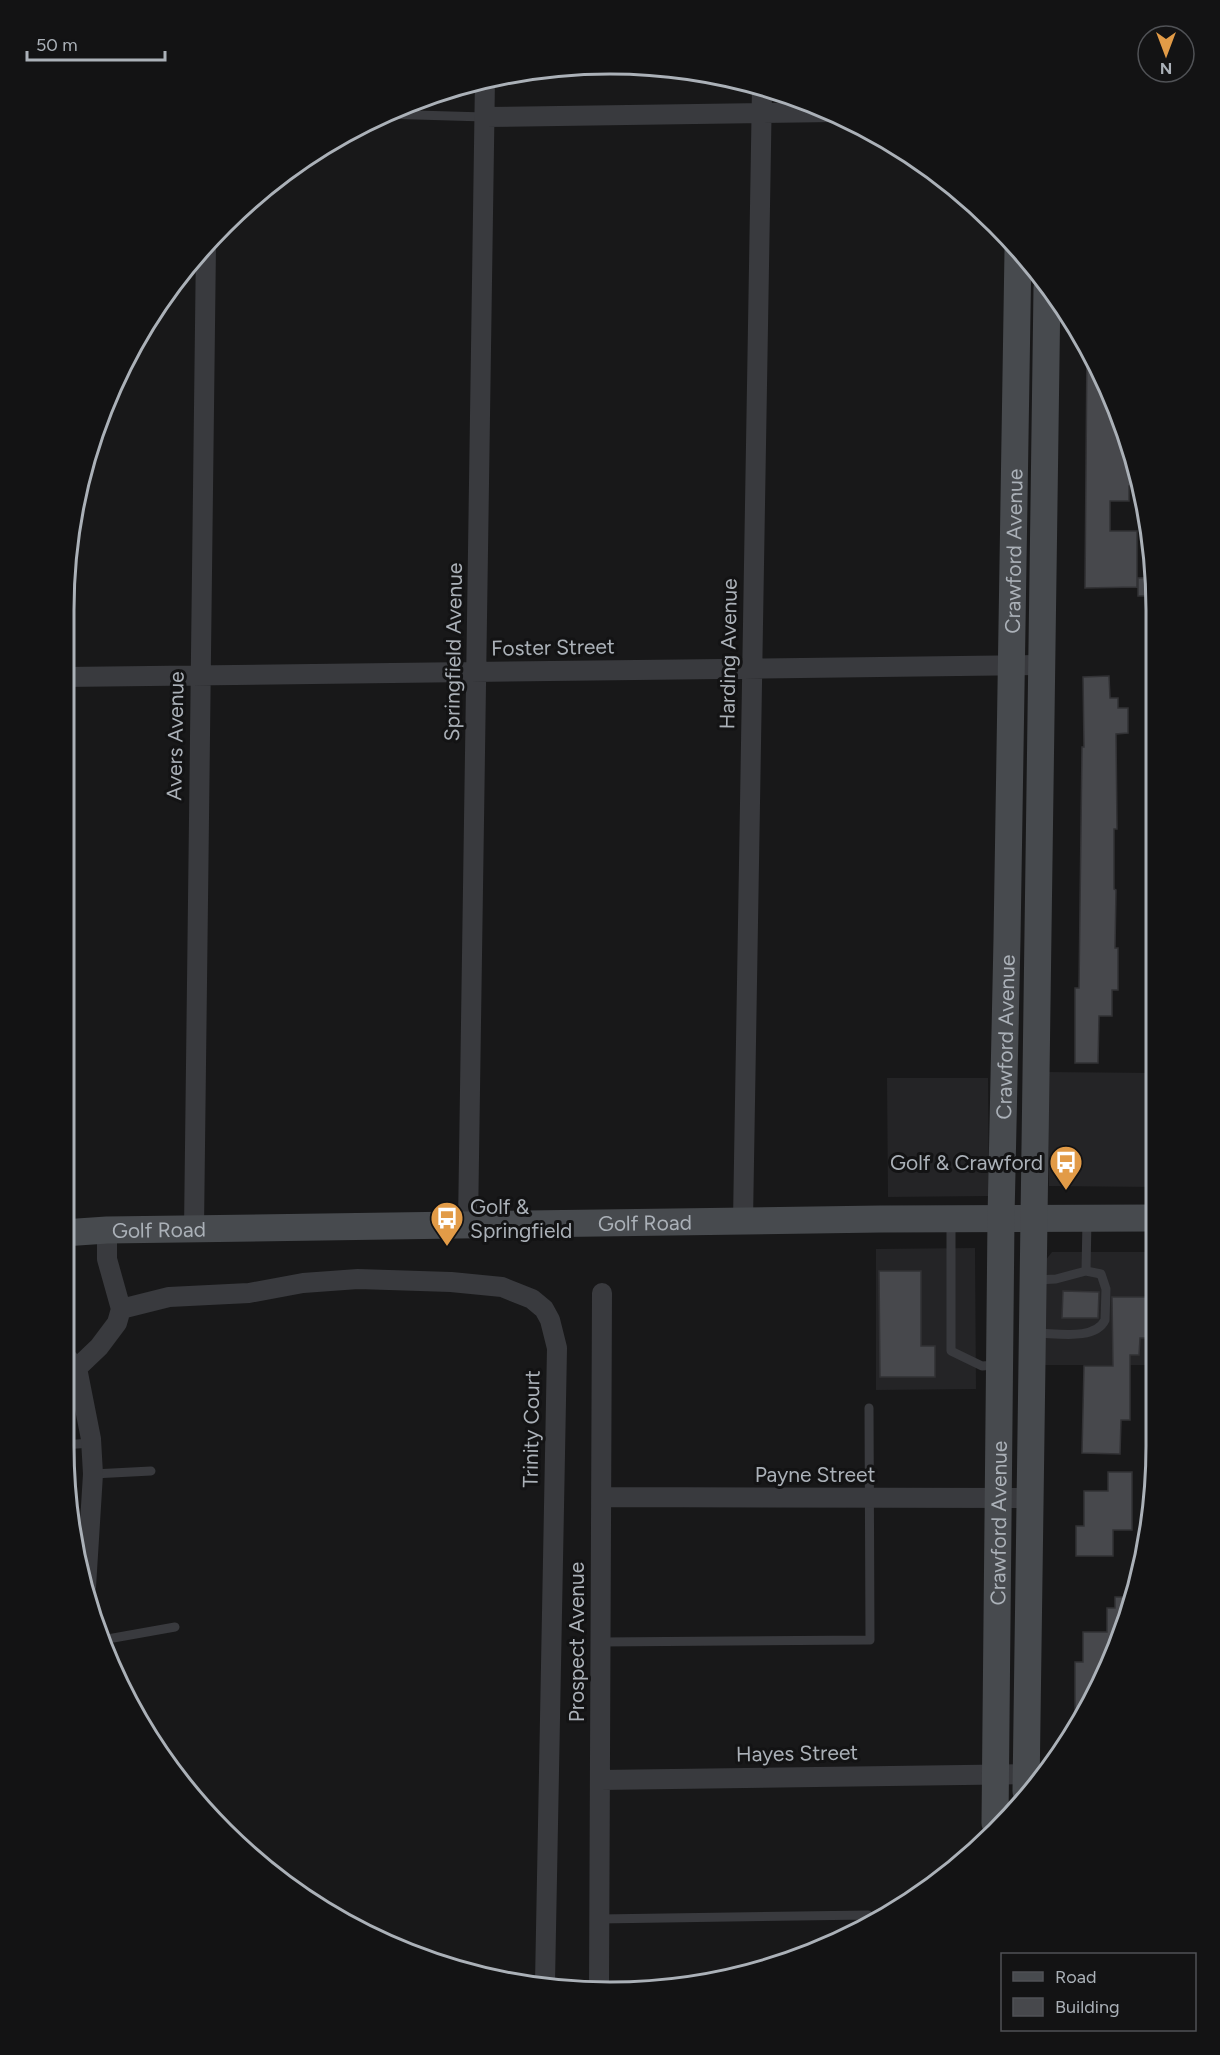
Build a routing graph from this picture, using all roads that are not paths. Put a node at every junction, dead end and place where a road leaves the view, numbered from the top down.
1 (485, 89) edge
2 (762, 96) edge
3 (810, 112) edge
4 (762, 113) junction
5 (404, 115) edge
6 (485, 117) junction
7 (206, 257) edge
8 (1018, 262) edge
9 (1047, 299) edge
10 (1011, 665) junction
11 (1042, 665) junction
12 (752, 668) junction
13 (477, 672) junction
14 (200, 675) junction
15 (74, 677) edge
16 (1000, 1218) junction
17 (1032, 1218) junction
18 (1087, 1218) junction
19 (1146, 1218) edge
20 (951, 1219) junction
21 (743, 1221) junction
22 (468, 1225) junction
23 (194, 1229) junction
24 (107, 1230) junction
25 (74, 1232) edge
26 (1086, 1271) junction
27 (1032, 1281) junction
28 (602, 1293) dead end
29 (121, 1308) junction
30 (1031, 1333) junction
31 (74, 1359) edge
32 (999, 1365) junction
33 (74, 1377) edge
34 (869, 1408) dead end
35 (91, 1443) junction
36 (74, 1444) edge
37 (151, 1471) dead end
38 (93, 1473) junction
39 (601, 1497) junction
40 (869, 1498) junction
41 (998, 1498) junction
42 (1029, 1498) junction
43 (87, 1564) edge
44 (175, 1628) dead end
45 (110, 1639) edge
46 (601, 1642) junction
47 (996, 1774) junction
48 (1031, 1778) edge
49 (1031, 1779) edge
50 (600, 1780) junction
51 (995, 1818) edge
52 (868, 1915) edge
53 (599, 1919) junction
54 (545, 1977) edge
55 (599, 1981) edge

1 - 6 street, Springfield Avenue
2 - 4 street, Harding Avenue
3 - 4 street
4 - 6 street
4 - 12 street, Harding Avenue
5 - 6 lane
6 - 13 street, Springfield Avenue
7 - 14 street, Avers Avenue
8 - 10 main road, Crawford Avenue
9 - 11 main road, Crawford Avenue
10 - 11 street, Foster Street
10 - 12 street, Foster Street
10 - 16 main road, Crawford Avenue
11 - 17 main road, Crawford Avenue
12 - 13 street, Foster Street
12 - 21 street, Harding Avenue
13 - 14 street, Foster Street
13 - 22 street, Springfield Avenue
14 - 15 street, Foster Street
14 - 23 street, Avers Avenue
16 - 17 main road, Golf Road
16 - 20 main road, Golf Road
16 - 32 main road, Crawford Avenue
17 - 18 main road, Golf Road
17 - 27 main road, Crawford Avenue
18 - 19 main road, Golf Road
18 - 26 lane
20 - 21 main road, Golf Road
20 - 32 lane
21 - 22 main road, Golf Road
22 - 23 main road, Golf Road
23 - 24 main road, Golf Road
24 - 25 main road, Golf Road
24 - 29 street
26 - 27 lane
26 - 30 lane
27 - 30 main road, Crawford Avenue
28 - 39 street, Prospect Avenue
29 - 31 street
29 - 54 street, Trinity Court
30 - 42 main road, Crawford Avenue
32 - 41 main road, Crawford Avenue
33 - 35 street
34 - 40 lane
35 - 36 lane
35 - 38 street
37 - 38 lane
38 - 43 street
39 - 40 street, Payne Street
39 - 46 street, Prospect Avenue
40 - 41 street, Payne Street
40 - 46 lane
41 - 42 street, Payne Street
41 - 47 main road, Crawford Avenue
42 - 48 main road, Crawford Avenue
44 - 45 lane
46 - 50 street, Prospect Avenue
47 - 49 street
47 - 50 street, Hayes Street
47 - 51 main road, Crawford Avenue
50 - 53 street, Prospect Avenue
52 - 53 lane
53 - 55 street, Prospect Avenue

